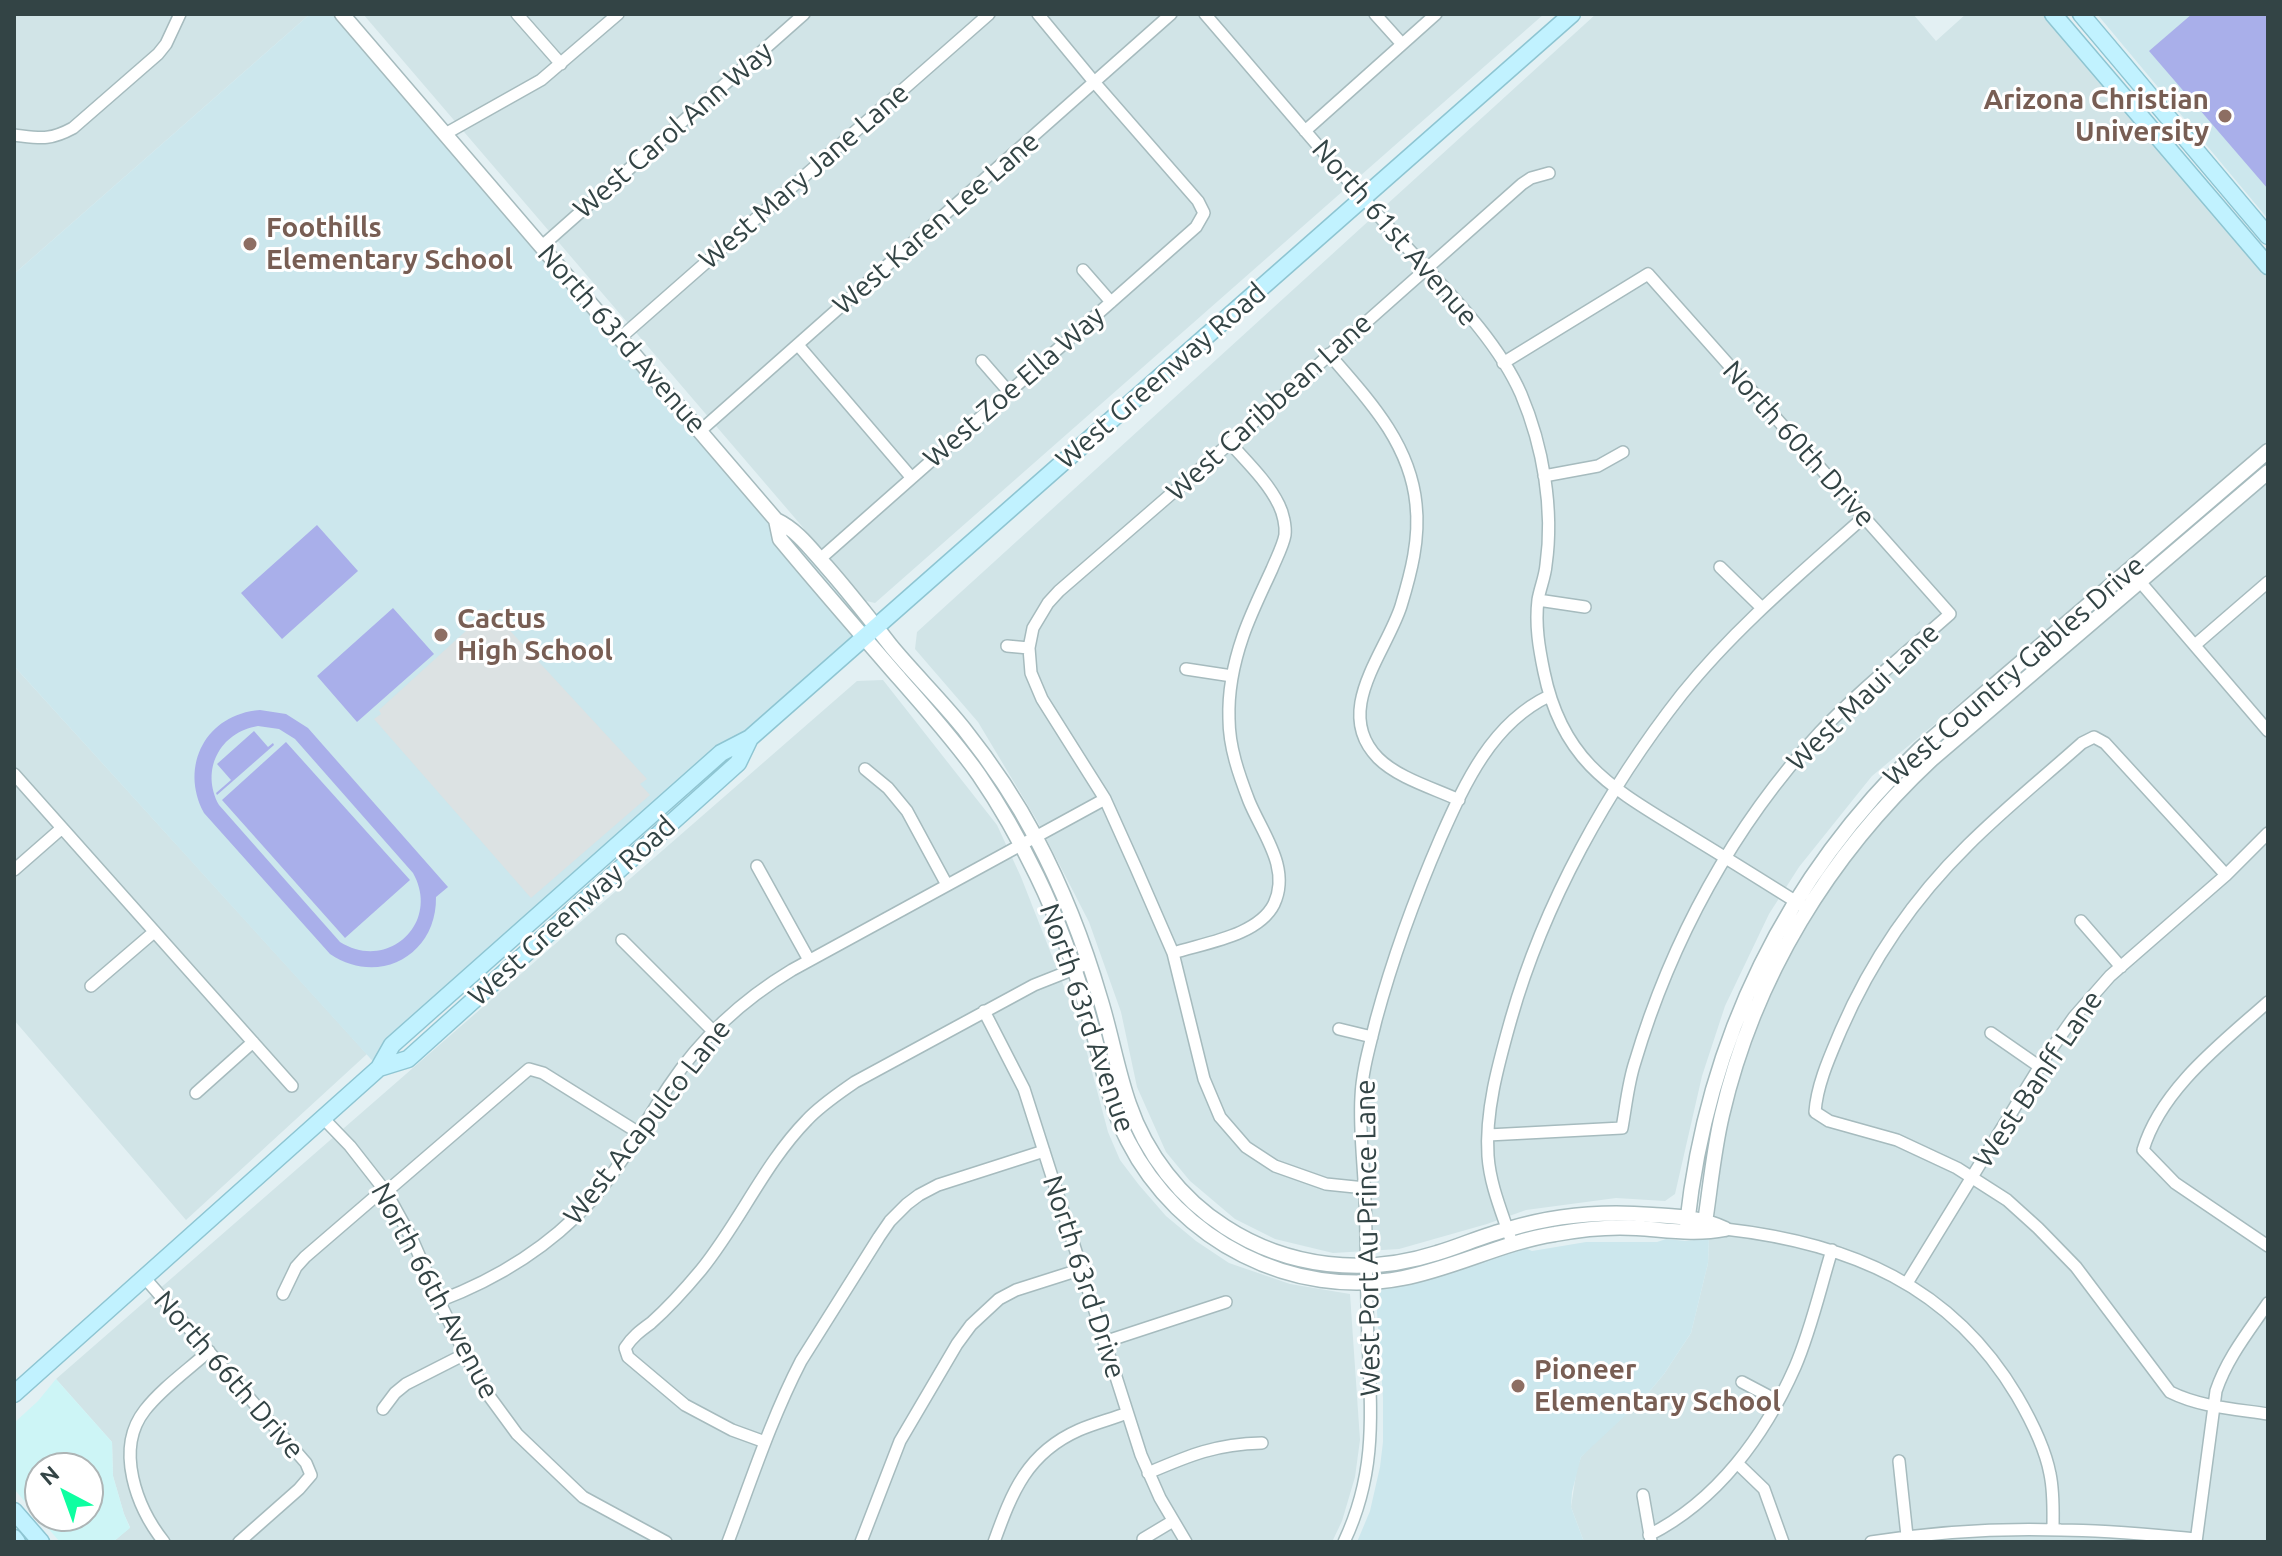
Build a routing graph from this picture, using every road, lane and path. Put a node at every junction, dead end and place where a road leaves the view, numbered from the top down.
1 (180, 14) edge
2 (342, 14) edge
3 (517, 14) edge
4 (618, 14) edge
5 (804, 14) edge
6 (989, 14) edge
7 (1038, 14) edge
8 (1171, 14) edge
9 (1205, 14) edge
10 (1375, 14) edge
11 (1436, 14) edge
12 (1572, 14) edge
13 (2053, 14) edge
14 (2081, 14) edge
15 (1402, 44) junction
16 (561, 64) junction
17 (1095, 83) junction
18 (1305, 131) junction
19 (445, 134) junction
20 (14, 135) edge
21 (1549, 173) dead end
22 (1363, 198) junction
23 (2268, 236) edge
24 (542, 246) junction
25 (2268, 266) edge
26 (1425, 269) junction
27 (1083, 270) dead end
28 (1111, 302) junction
29 (620, 338) junction
30 (798, 345) junction
31 (1329, 354) junction
32 (982, 361) dead end
33 (1503, 363) junction
34 (1009, 392) junction
35 (700, 431) junction
36 (1230, 443) junction
37 (2268, 451) edge
38 (1623, 452) dead end
39 (2268, 472) edge
40 (1544, 476) junction
41 (911, 477) junction
42 (1864, 517) junction
43 (776, 520) junction
44 (820, 559) junction
45 (1720, 567) dead end
46 (2135, 575) junction
47 (2268, 582) edge
48 (1538, 600) junction
49 (1585, 607) dead end
50 (1762, 608) junction
51 (1950, 614) joint
52 (871, 632) junction
53 (2195, 645) junction
54 (1007, 646) dead end
55 (1029, 648) junction
56 (1186, 669) dead end
57 (1232, 676) junction
58 (1549, 696) junction
59 (2268, 731) edge
60 (750, 738) junction
61 (865, 769) dead end
62 (14, 774) edge
63 (1615, 790) junction
64 (1105, 799) junction
65 (1459, 800) junction
66 (62, 828) junction
67 (2268, 833) edge
68 (1036, 838) junction
69 (1021, 845) junction
70 (1725, 857) junction
71 (757, 866) dead end
72 (14, 870) edge
73 (2226, 875) junction
74 (947, 885) junction
75 (557, 900) junction
76 (1801, 905) junction
77 (564, 919) junction
78 (2081, 921) dead end
79 (154, 932) junction
80 (622, 940) dead end
81 (1173, 953) junction
82 (809, 960) junction
83 (1082, 967) junction
84 (2121, 967) junction
85 (91, 986) dead end
86 (2268, 1002) edge
87 (984, 1011) junction
88 (1339, 1029) dead end
89 (713, 1031) junction
90 (1991, 1033) dead end
91 (1372, 1037) junction
92 (253, 1042) junction
93 (2040, 1067) junction
94 (379, 1068) junction
95 (292, 1086) dead end
96 (196, 1093) dead end
97 (323, 1118) junction
98 (639, 1133) junction
99 (1488, 1135) junction
100 (1044, 1151) junction
101 (1972, 1177) junction
102 (1365, 1188) junction
103 (385, 1191) junction
104 (1687, 1226) junction
105 (1704, 1227) junction
106 (1725, 1229) joint
107 (1509, 1236) junction
108 (2268, 1246) edge
109 (1832, 1250) junction
110 (1082, 1269) junction
111 (1366, 1274) junction
112 (144, 1277) junction
113 (1907, 1283) junction
114 (283, 1294) dead end
115 (439, 1301) junction
116 (1226, 1302) dead end
117 (2268, 1303) edge
118 (1104, 1342) junction
119 (209, 1351) junction
120 (465, 1354) junction
121 (1742, 1382) dead end
122 (14, 1394) edge
123 (1778, 1401) junction
124 (2215, 1405) junction
125 (383, 1409) dead end
126 (1127, 1413) junction
127 (2268, 1414) edge
128 (765, 1442) junction
129 (1262, 1443) dead end
130 (1899, 1461) dead end
131 (1737, 1463) junction
132 (1148, 1473) junction
133 (1643, 1495) dead end
134 (14, 1511) edge
135 (1173, 1521) junction
136 (2053, 1530) junction
137 (1907, 1536) junction
138 (1143, 1539) dead end
139 (1650, 1539) edge
140 (2196, 1540) edge
141 (41, 1542) edge
142 (164, 1542) edge
143 (239, 1542) edge
144 (666, 1542) edge
145 (728, 1542) edge
146 (861, 1542) edge
147 (994, 1542) edge
148 (1186, 1542) edge
149 (1344, 1542) edge
150 (1783, 1542) edge
151 (1871, 1542) edge

1 - 20 street
2 - 19 street, North 63rd Avenue
3 - 16 street
4 - 16 street
5 - 24 street, West Carol Ann Way
6 - 29 street, West Mary Jane Lane
7 - 17 street
8 - 17 street, West Karen Lee Lane
9 - 18 street, North 61st Avenue
10 - 15 street
11 - 15 street
12 - 22 main road, West Greenway Road
13 - 25 main road
14 - 23 main road
15 - 18 street
16 - 19 street
17 - 28 street, West Zoe Ella Way
17 - 30 street, West Karen Lee Lane
18 - 22 street, North 61st Avenue
19 - 24 street, North 63rd Avenue
21 - 26 street, West Caribbean Lane
22 - 26 street, North 61st Avenue
22 - 52 main road, West Greenway Road
24 - 29 street, North 63rd Avenue
26 - 31 street, West Caribbean Lane
26 - 33 street, North 61st Avenue
27 - 28 street
28 - 34 street, West Zoe Ella Way
29 - 35 street, North 63rd Avenue
30 - 35 street, West Karen Lee Lane
30 - 41 street
31 - 36 street, West Caribbean Lane
31 - 65 street
32 - 34 street
33 - 40 street, North 61st Avenue
33 - 42 street, North 60th Drive
34 - 41 street, West Zoe Ella Way
35 - 43 street, North 63rd Avenue
36 - 55 street, West Caribbean Lane
36 - 57 street
37 - 46 street, West Country Gables Drive
38 - 40 street
39 - 46 street, West Country Gables Drive
40 - 48 street, North 61st Avenue
41 - 44 street, West Zoe Ella Way
42 - 50 street
42 - 51 street, North 60th Drive
43 - 44 street, North 63rd Avenue
43 - 52 street, North 63rd Avenue
44 - 52 street, North 63rd Avenue
45 - 50 street
46 - 53 street
46 - 76 street, West Country Gables Drive
47 - 53 street
48 - 49 street
48 - 58 street, North 61st Avenue
50 - 63 street
51 - 70 street, West Maui Lane
52 - 60 main road, West Greenway Road
52 - 68 street, North 63rd Avenue
52 - 69 street, North 63rd Avenue
53 - 59 street
54 - 55 street
55 - 64 street
56 - 57 street
57 - 81 street
58 - 63 street, North 61st Avenue
58 - 65 street, West Port Au Prince Lane
60 - 75 main road, West Greenway Road
60 - 77 main road, West Greenway Road
61 - 74 street
62 - 66 street
63 - 70 street, North 61st Avenue
63 - 99 street
64 - 68 street, West Acapulco Lane
64 - 81 street
65 - 91 street, West Port Au Prince Lane
66 - 72 street
66 - 79 street
67 - 73 street, West Banff Lane
68 - 69 street, West Acapulco Lane
68 - 83 street, North 63rd Avenue
69 - 74 street, West Acapulco Lane
69 - 83 street, North 63rd Avenue
70 - 76 street, North 61st Avenue
70 - 99 street, West Maui Lane
71 - 82 street
73 - 84 street, West Banff Lane
73 - 101 street
74 - 82 street, West Acapulco Lane
75 - 77 main road
75 - 94 main road, West Greenway Road
76 - 104 street, West Country Gables Drive
76 - 105 street, West Country Gables Drive
77 - 94 main road, West Greenway Road
78 - 84 street
79 - 85 street
79 - 92 street
80 - 89 street
81 - 102 street
82 - 89 street, West Acapulco Lane
83 - 87 street
83 - 111 street, North 63rd Avenue
84 - 93 street, West Banff Lane
86 - 108 street
87 - 100 street, North 63rd Drive
87 - 128 street
88 - 91 street
89 - 98 street, West Acapulco Lane
90 - 93 street
91 - 102 street, West Port Au Prince Lane
92 - 95 street
92 - 96 street
93 - 101 street, West Banff Lane
94 - 97 main road, West Greenway Road
97 - 103 street, North 66th Avenue
97 - 112 main road, West Greenway Road
98 - 103 street
98 - 115 street, West Acapulco Lane
99 - 107 street
100 - 110 street, North 63rd Drive
100 - 128 street
101 - 113 street, West Banff Lane
101 - 124 street
102 - 111 street, West Port Au Prince Lane
103 - 114 street
103 - 115 street, North 66th Avenue
104 - 105 street, North 63rd Avenue
104 - 107 street, North 63rd Avenue
105 - 106 street, North 63rd Avenue
106 - 109 street, North 63rd Avenue
107 - 111 street, North 63rd Avenue
109 - 113 street, North 63rd Avenue
109 - 123 street
110 - 118 street, North 63rd Drive
110 - 146 street
111 - 149 street, West Port Au Prince Lane
112 - 119 street, North 66th Drive
112 - 122 main road, West Greenway Road
113 - 136 street, North 63rd Avenue
115 - 120 street, North 66th Avenue
116 - 118 street
117 - 124 street
118 - 126 street, North 63rd Drive
119 - 142 street
119 - 143 street, North 66th Drive
120 - 125 street
120 - 144 street, North 66th Avenue
121 - 123 street
123 - 131 street
124 - 127 street
124 - 140 street
126 - 132 street, North 63rd Drive
126 - 147 street
128 - 145 street
129 - 132 street
130 - 137 street
131 - 139 street
131 - 150 street
132 - 135 street, North 63rd Drive
133 - 139 street
134 - 141 main road
135 - 138 street
135 - 148 street, North 63rd Drive
136 - 137 street
136 - 140 street
137 - 151 street

